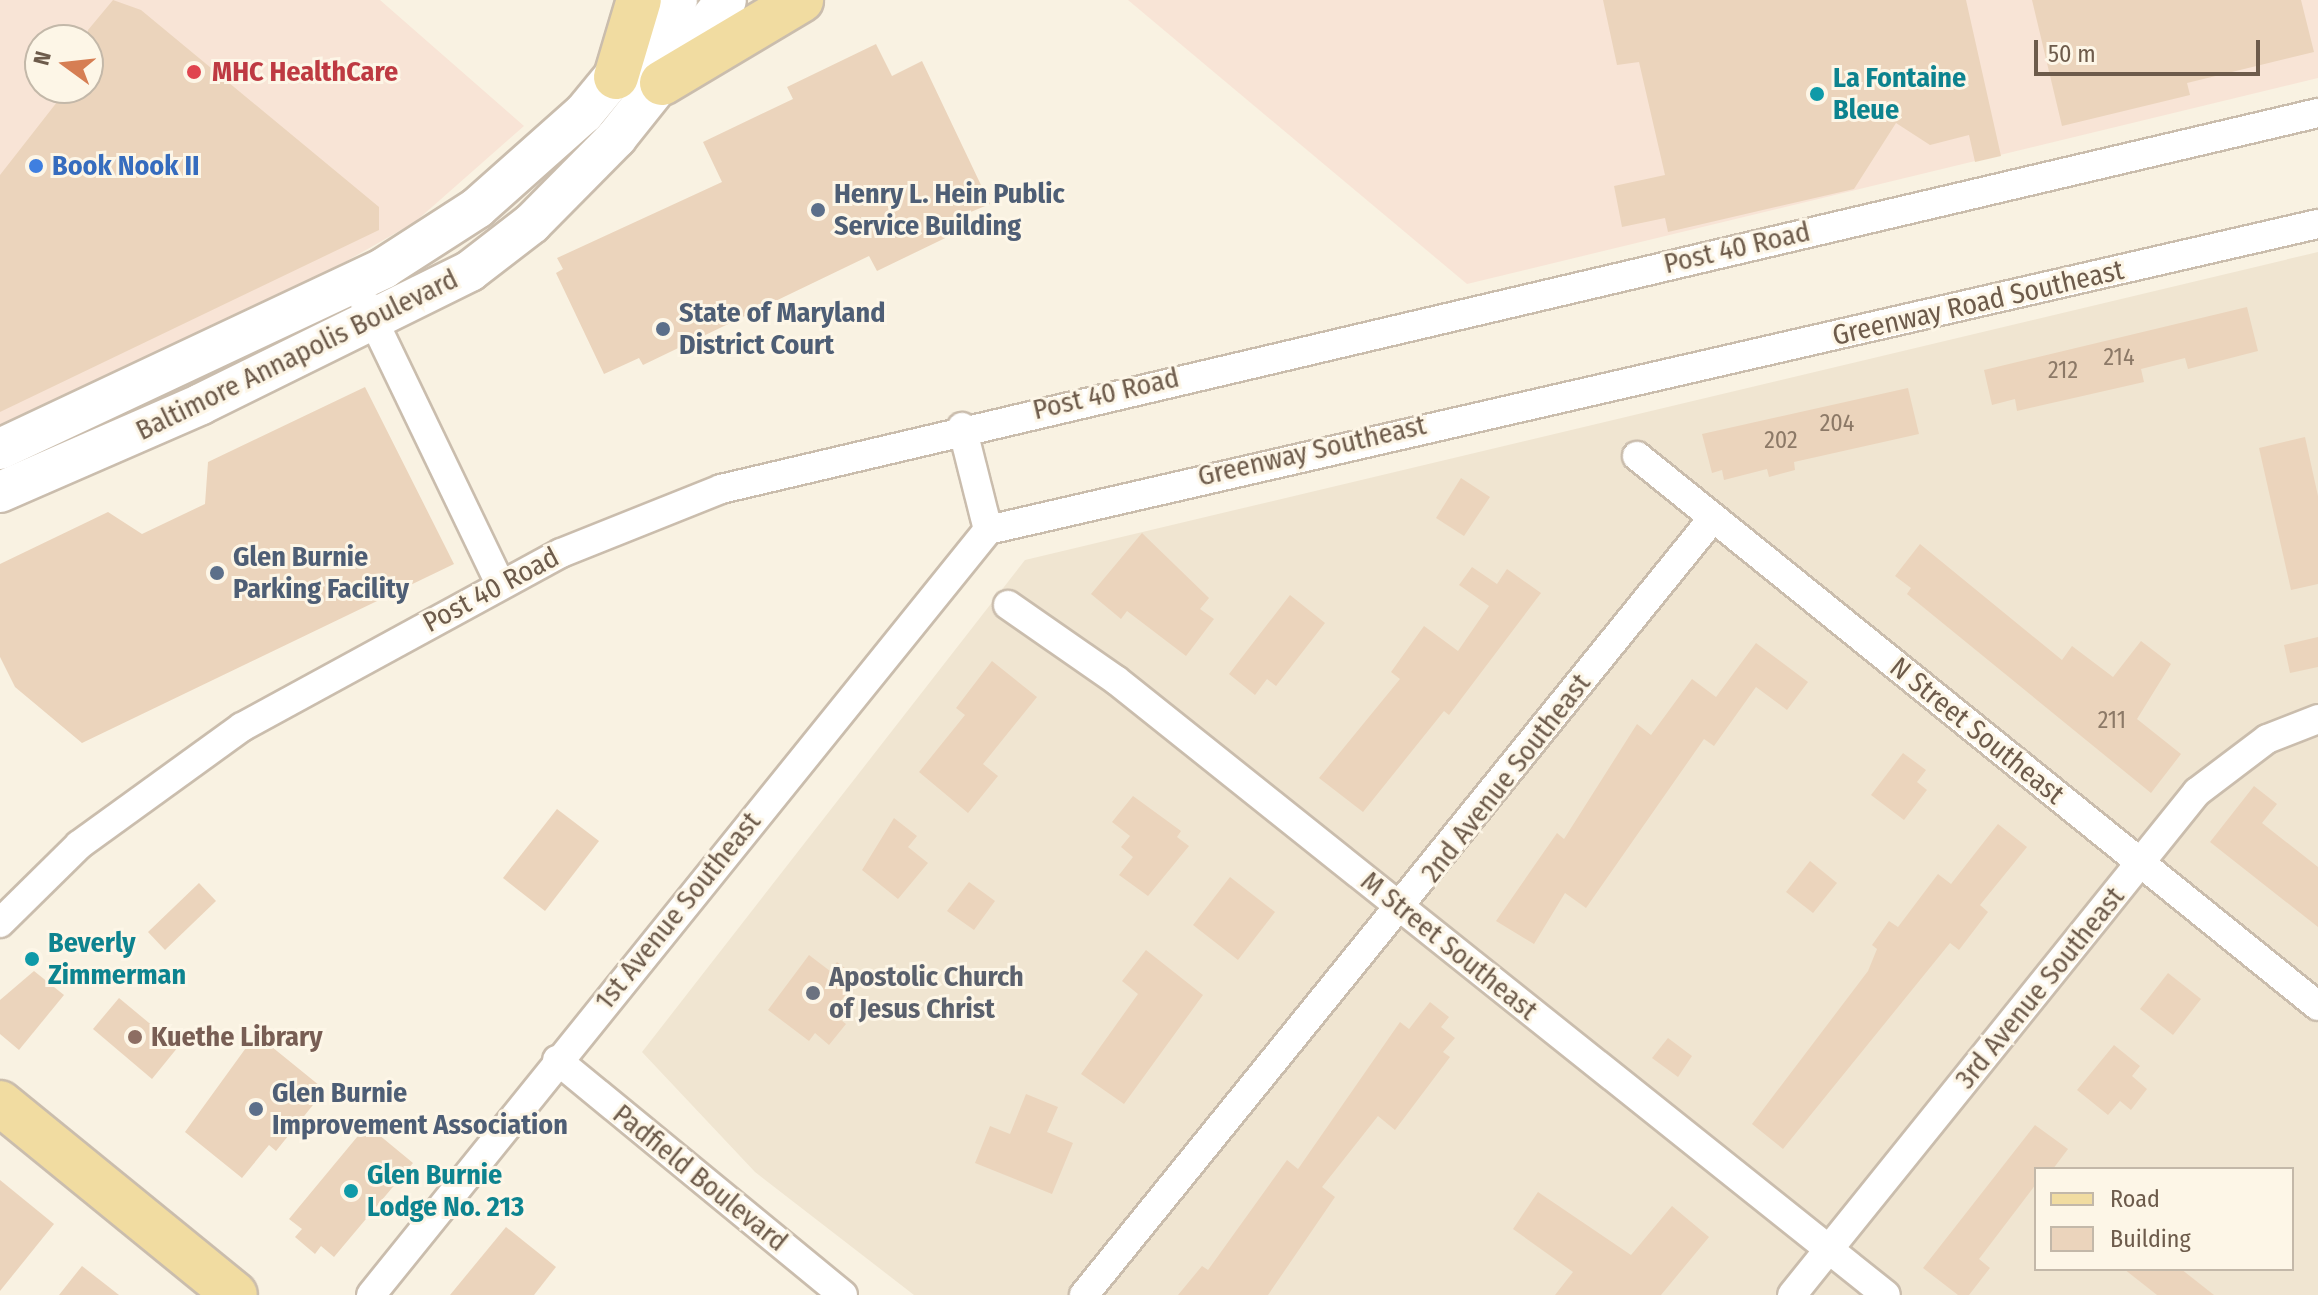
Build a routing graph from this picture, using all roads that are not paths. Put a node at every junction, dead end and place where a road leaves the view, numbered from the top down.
1 (639, 0) edge
2 (677, 0) edge
3 (726, 0) edge
4 (801, 0) edge
5 (616, 77) junction
6 (662, 83) junction
7 (2318, 113) edge
8 (2318, 224) edge
9 (354, 282) junction
10 (375, 321) junction
11 (1639, 383) joint
12 (962, 427) junction
13 (0, 449) edge
14 (1637, 456) dead end
15 (0, 492) edge
16 (1713, 518) junction
17 (988, 530) junction
18 (500, 583) junction
19 (1008, 605) dead end
20 (2318, 719) edge
21 (2141, 863) junction
22 (1403, 908) junction
23 (0, 923) edge
24 (2318, 1006) edge
25 (557, 1060) junction
26 (0, 1103) edge
27 (1829, 1250) junction
28 (235, 1295) edge
29 (371, 1295) edge
30 (843, 1295) edge
31 (1084, 1295) edge
32 (1792, 1295) edge
33 (1886, 1295) edge

1 - 5 main road
2 - 5 main road, Baltimore Annapolis Boulevard
3 - 6 main road, Baltimore Annapolis Boulevard
4 - 6 main road
5 - 9 main road, Baltimore Annapolis Boulevard
6 - 10 main road, Baltimore Annapolis Boulevard
7 - 12 street, Post 40 Road
8 - 11 street, Greenway Road Southeast
9 - 10 street
9 - 13 main road, Baltimore Annapolis Boulevard
10 - 15 main road, Baltimore Annapolis Boulevard
10 - 18 street
11 - 17 street, Greenway Southeast
12 - 17 street
12 - 18 street, Post 40 Road
14 - 16 street, N Street Southeast
16 - 21 street, N Street Southeast
16 - 22 street, 2nd Avenue Southeast
17 - 25 street, 1st Avenue Southeast
18 - 23 street, Post 40 Road
19 - 22 street, M Street Southeast
20 - 21 street, 3rd Avenue Southeast
21 - 24 street, N Street Southeast
21 - 27 street, 3rd Avenue Southeast
22 - 27 street, M Street Southeast
22 - 31 street, 2nd Avenue Southeast
25 - 29 street, 1st Avenue Southeast
25 - 30 street, Padfield Boulevard
26 - 28 main road
27 - 32 street, 3rd Avenue Southeast
27 - 33 street, M Street Southeast

